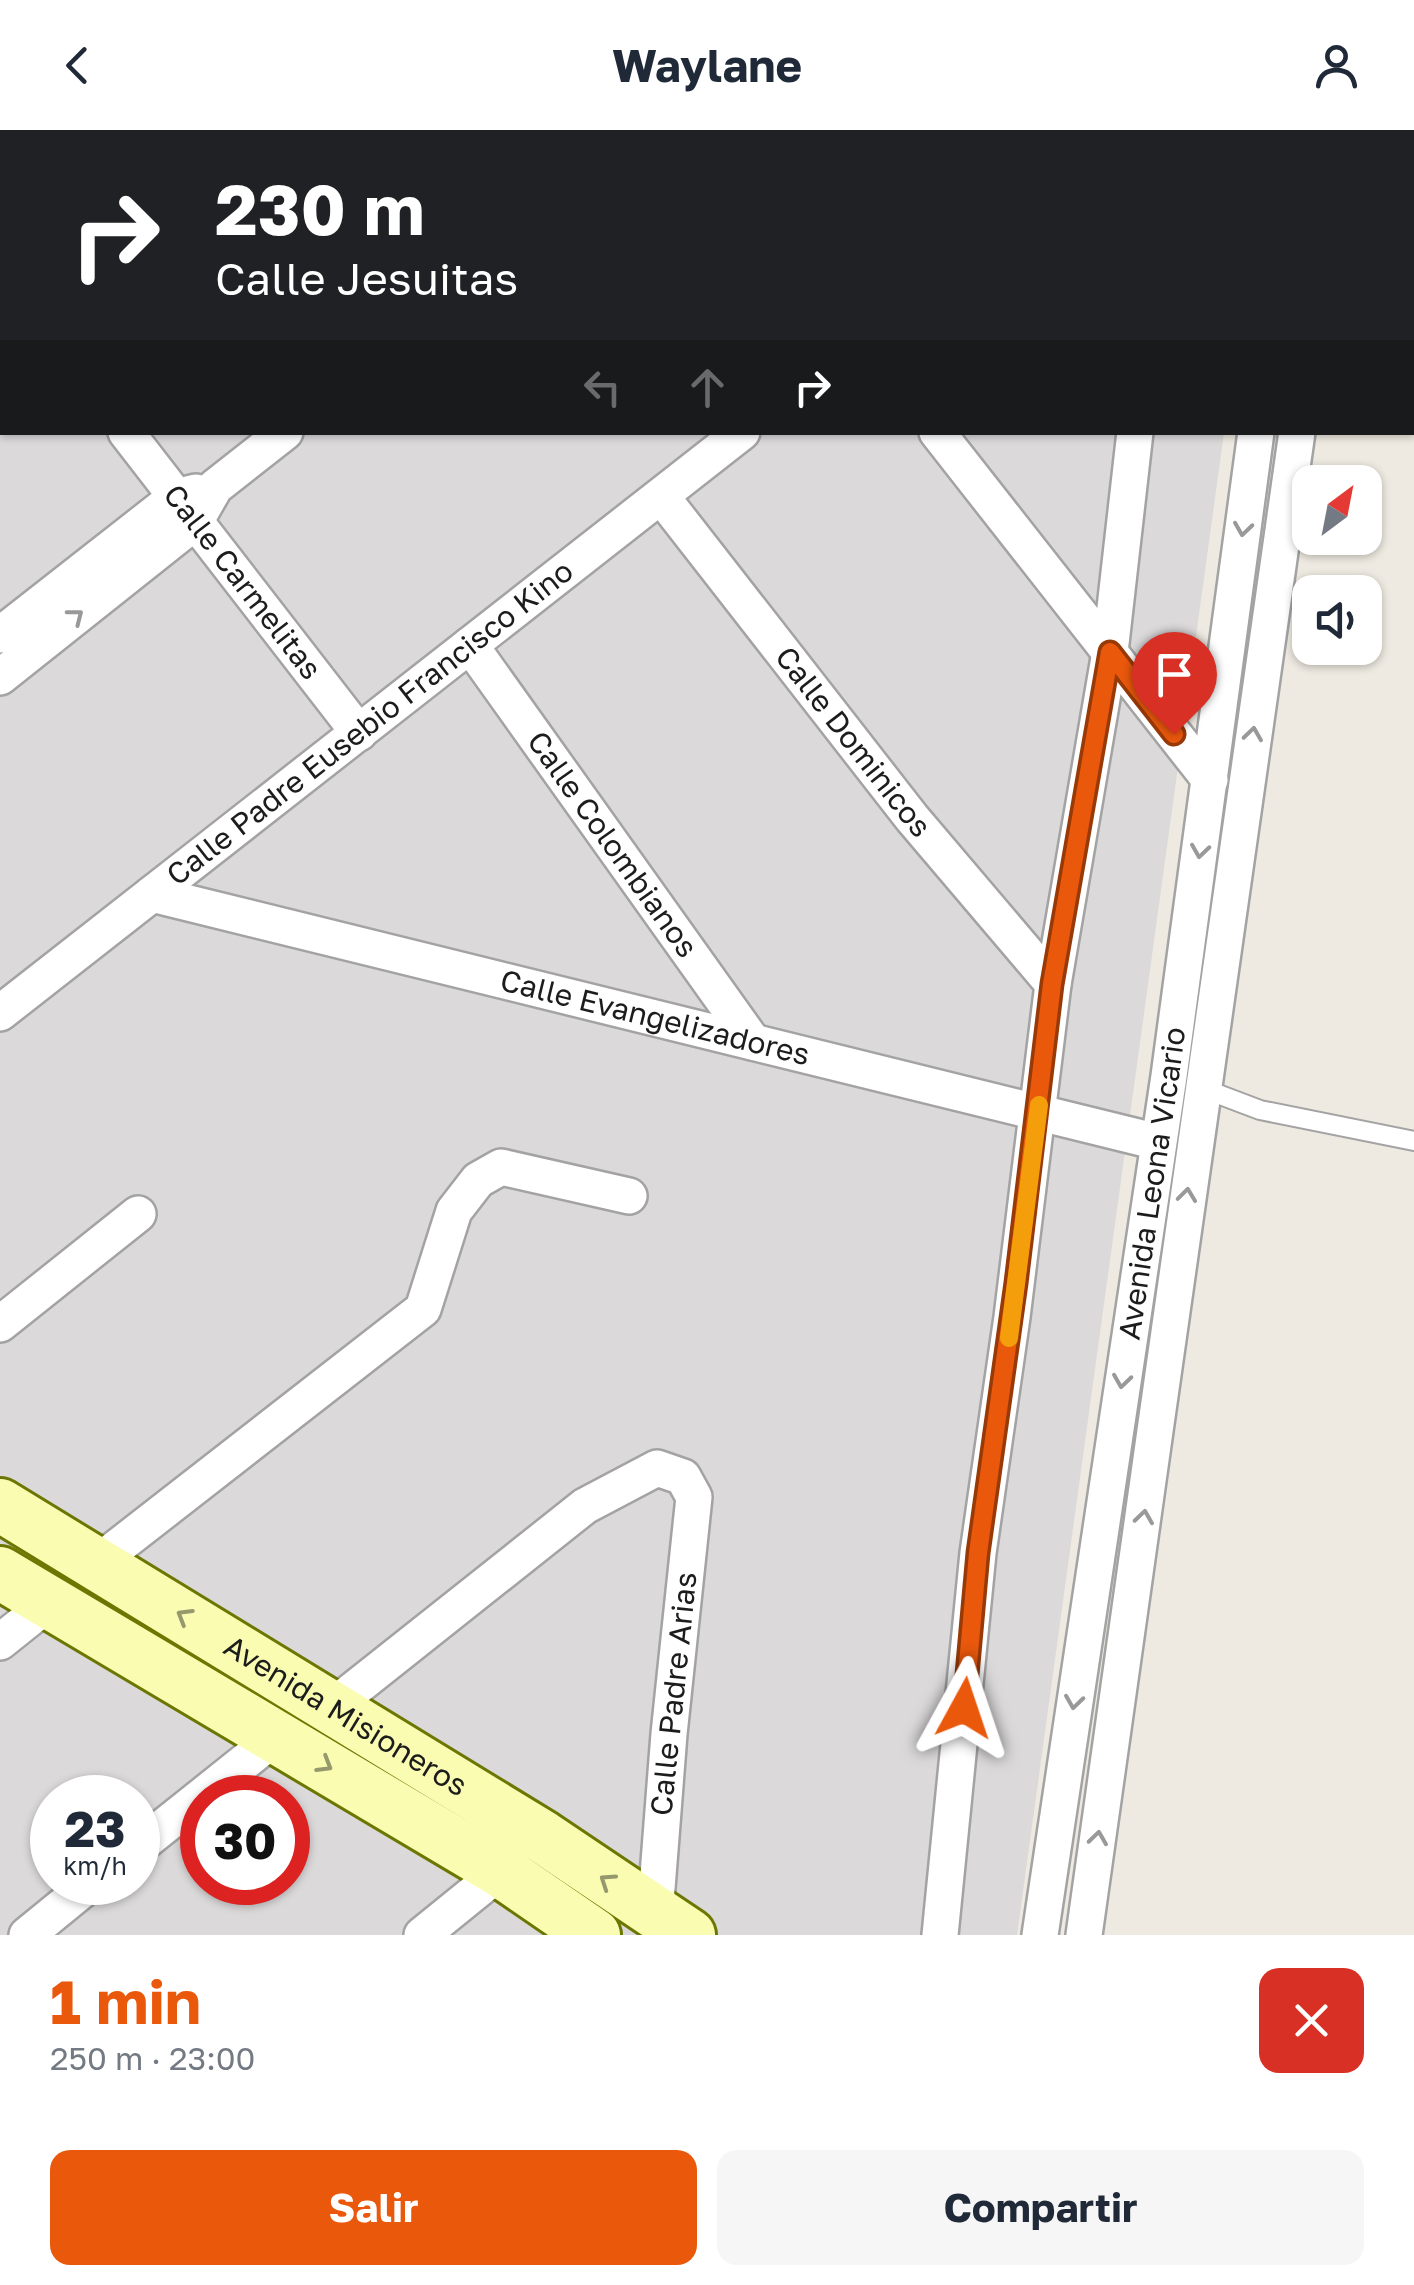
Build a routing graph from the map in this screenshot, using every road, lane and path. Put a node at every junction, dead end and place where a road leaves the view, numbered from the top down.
1 (128, 435) edge
2 (282, 435) edge
3 (738, 435) edge
4 (939, 435) edge
5 (1135, 435) edge
6 (1256, 435) edge
7 (1297, 435) edge
8 (661, 496) junction
9 (186, 510) junction
10 (0, 635) edge
11 (470, 646) junction
12 (1110, 652) junction
13 (0, 676) edge
14 (358, 733) junction
15 (1210, 780) junction
16 (152, 894) junction
17 (1052, 984) junction
18 (0, 1013) edge
19 (754, 1042) junction
20 (1201, 1088) junction
21 (1038, 1112) junction
22 (1414, 1141) edge
23 (1158, 1142) junction
24 (630, 1196) dead end
25 (138, 1214) dead end
26 (0, 1324) edge
27 (0, 1505) edge
28 (97, 1564) junction
29 (0, 1573) edge
30 (50, 1602) junction
31 (0, 1642) edge
32 (332, 1706) junction
33 (277, 1736) junction
34 (160, 1829) edge
35 (501, 1872) junction
36 (64, 1905) edge
37 (672, 1924) edge
38 (27, 1935) edge
39 (422, 1935) edge
40 (594, 1935) edge
41 (940, 1935) edge
42 (1040, 1935) edge
43 (1084, 1935) edge

1 - 9 street, Calle Carmelitas
2 - 9 street
3 - 8 street, Calle Padre Eusebio Francisco Kino
4 - 12 street
5 - 12 street
6 -> 15 street, Avenida Leona Vicario
20 -> 7 street, Avenida Leona Vicario
8 - 11 street, Calle Padre Eusebio Francisco Kino
8 - 17 street, Calle Dominicos
9 - 10 street
13 -> 9 street
9 - 14 street, Calle Carmelitas
11 - 14 street, Calle Padre Eusebio Francisco Kino
11 - 19 street, Calle Colombianos
12 - 15 street
12 - 17 street
14 - 16 street, Calle Padre Eusebio Francisco Kino
15 -> 23 street, Avenida Leona Vicario
16 - 18 street, Calle Padre Eusebio Francisco Kino
16 - 19 street, Calle Evangelizadores
17 - 21 street
19 - 21 street, Calle Evangelizadores
20 - 22 lane
43 -> 20 street, Avenida Leona Vicario
21 - 23 street, Calle Evangelizadores
21 - 41 street
23 -> 42 street, Avenida Leona Vicario
24 - 28 street
25 - 26 street
27 - 28 street, Avenida Misioneros
32 -> 28 street, Avenida Misioneros
29 - 30 street, Avenida Misioneros
30 - 31 street
30 - 33 street, Avenida Misioneros
37 -> 32 street, Avenida Misioneros
32 - 37 street, Calle Padre Arias
33 - 34 street
33 -> 35 street, Avenida Misioneros
35 - 39 street
35 - 40 street, Avenida Misioneros
36 - 38 street

